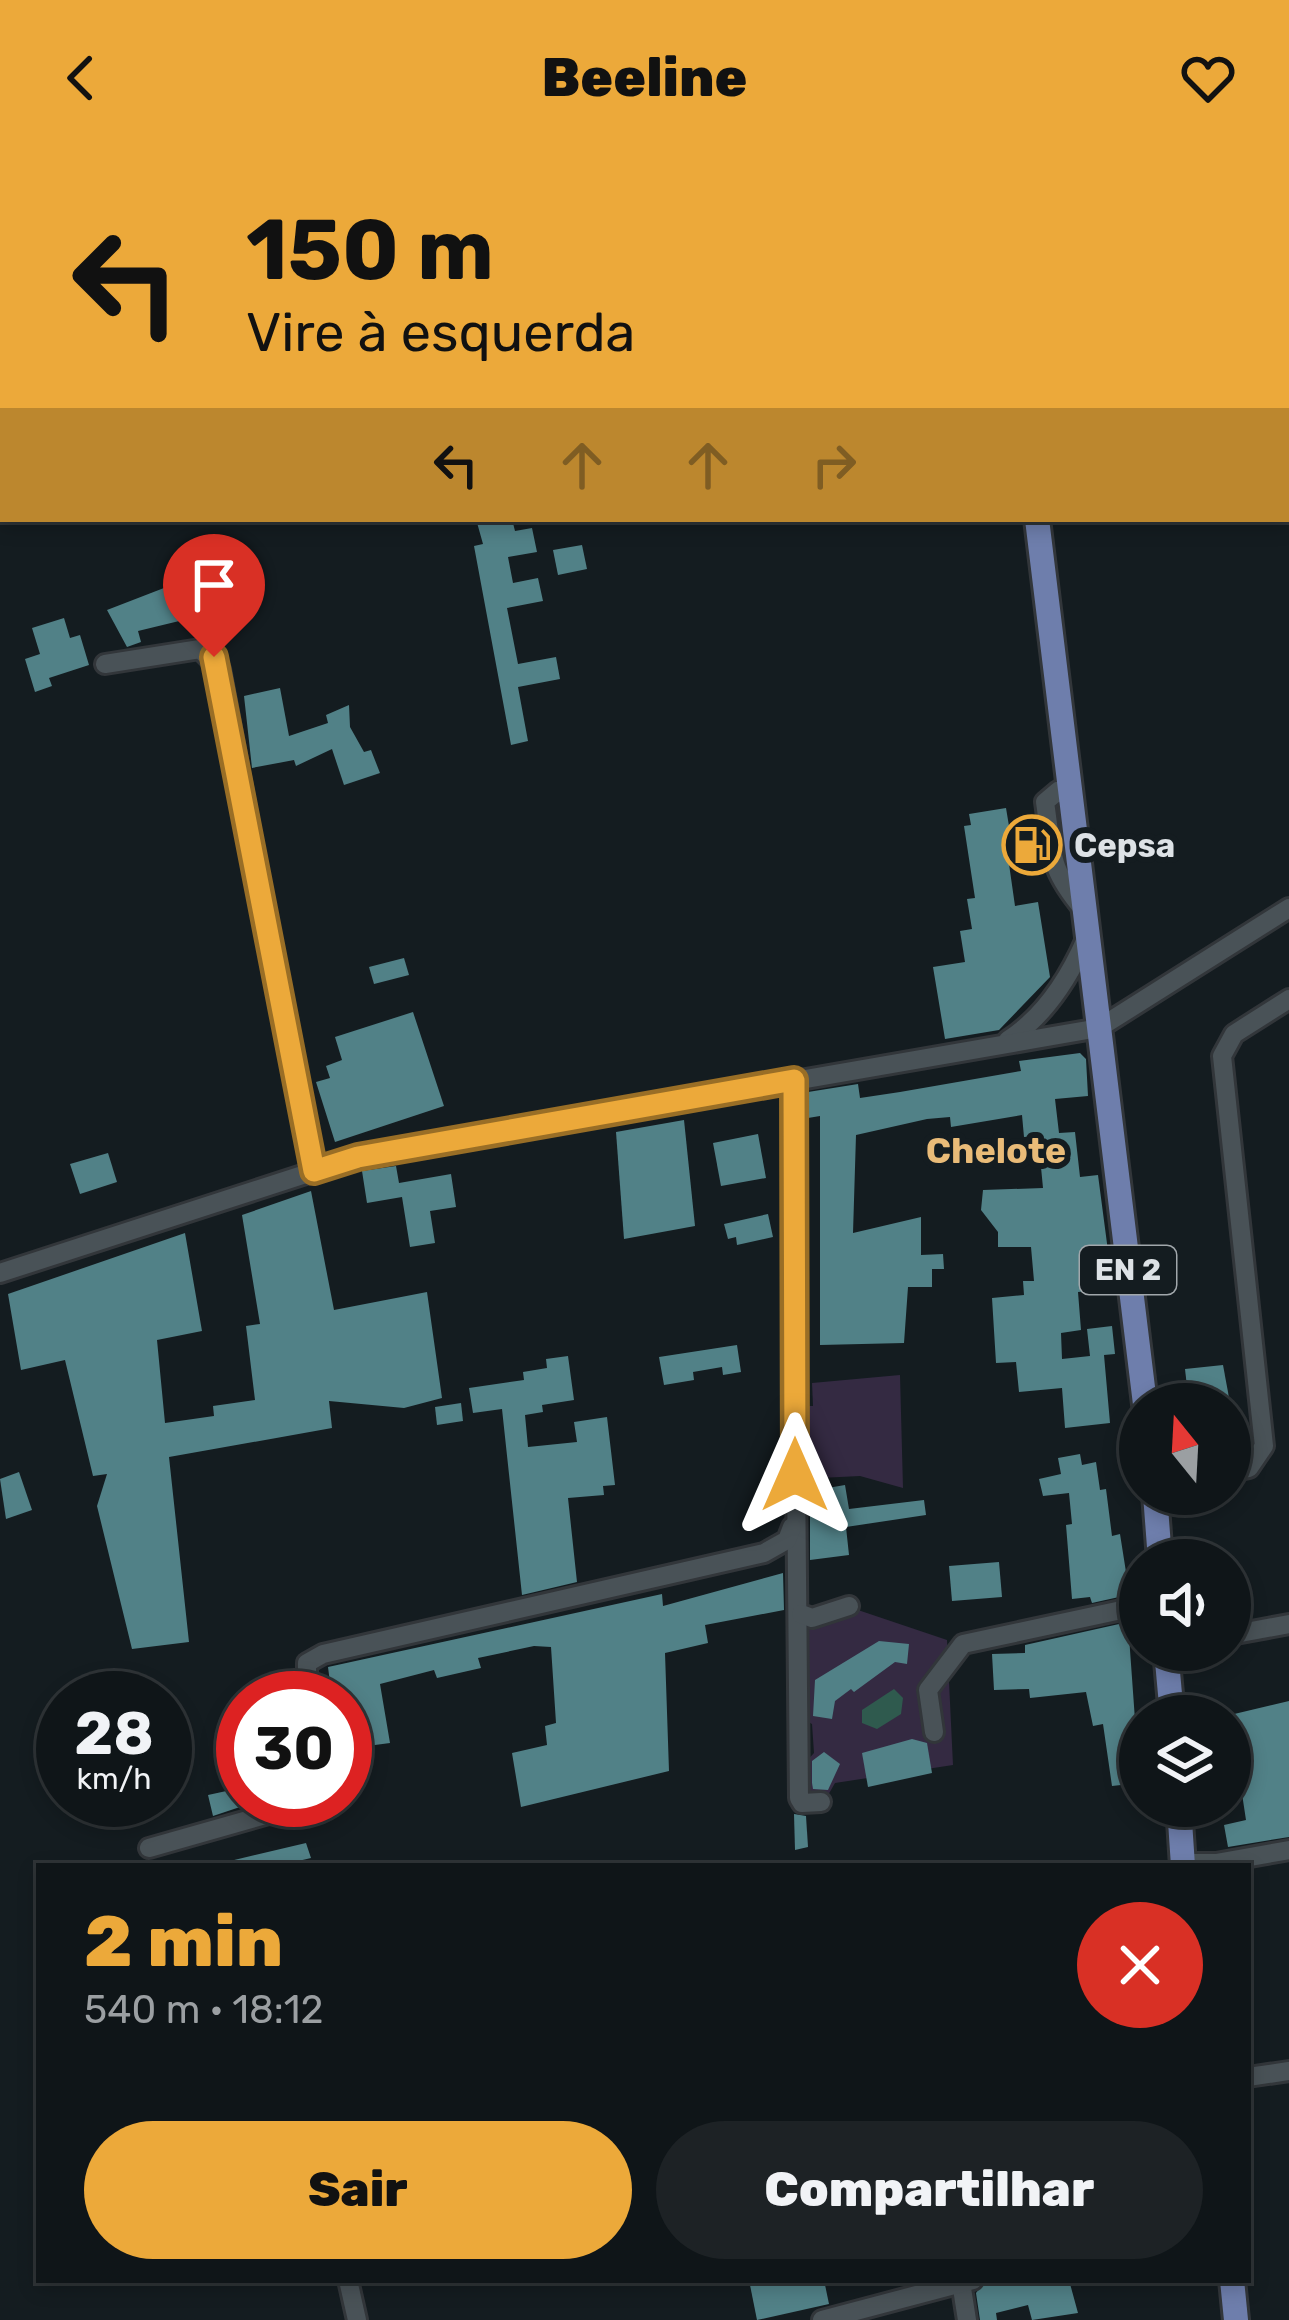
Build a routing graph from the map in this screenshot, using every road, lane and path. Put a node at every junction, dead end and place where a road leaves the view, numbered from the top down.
1 (1037, 522) edge
2 (105, 664) dead end
3 (1056, 798) junction
4 (1289, 908) edge
5 (1083, 909) junction
6 (1086, 939) junction
7 (1289, 999) edge
8 (1099, 1028) junction
9 (1004, 1042) junction
10 (794, 1080) junction
11 (314, 1171) junction
12 (0, 1273) edge
13 (1142, 1383) edge
14 (1251, 1465) edge
15 (792, 1527) junction
16 (849, 1606) dead end
17 (1119, 1611) edge
18 (802, 1614) junction
19 (1289, 1624) edge
20 (1251, 1631) edge
21 (307, 1671) edge
22 (934, 1732) dead end
23 (821, 1802) dead end
24 (223, 1827) edge
25 (1180, 1827) edge
26 (149, 1848) dead end
27 (1289, 1850) edge
28 (1183, 1863) edge
29 (1216, 1863) edge
30 (1289, 2071) edge
31 (1251, 2077) edge
32 (349, 2283) edge
33 (960, 2283) edge
34 (967, 2283) edge
35 (1232, 2283) edge
36 (357, 2320) edge
37 (822, 2320) edge
38 (967, 2320) edge
39 (1236, 2320) edge

1 - 3 main road, EN 2
2 - 11 street
3 - 5 main road, EN 2
3 - 5 street
4 - 8 street
5 - 6 main road, EN 2
6 - 8 main road, EN 2
6 - 9 street
7 - 14 street
8 - 9 street
8 - 13 main road, EN 2
9 - 10 street
10 - 11 street
10 - 15 street
11 - 12 street
15 - 18 street
15 - 21 street
16 - 18 street
17 - 22 street
18 - 23 street
19 - 20 street
24 - 26 street
25 - 28 main road
27 - 29 street
30 - 31 street
32 - 36 street
33 - 37 street
34 - 38 street
35 - 39 main road

